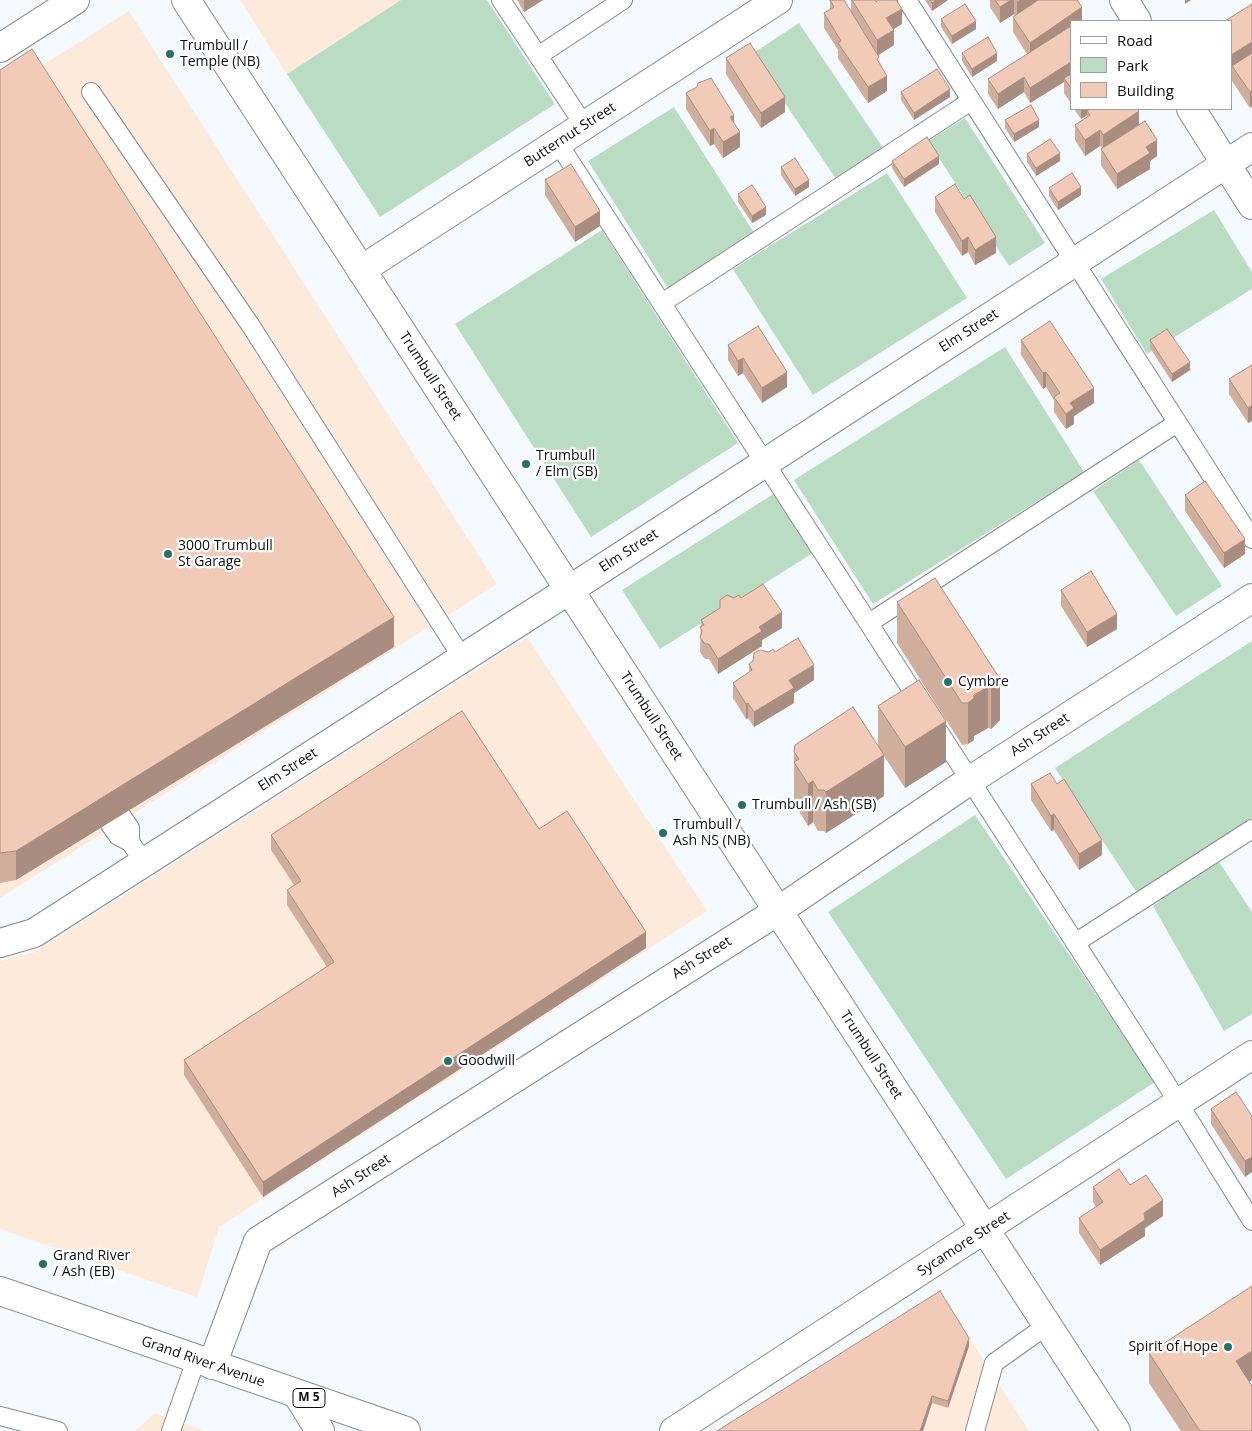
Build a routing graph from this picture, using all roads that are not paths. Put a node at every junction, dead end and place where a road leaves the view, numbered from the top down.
1 (75, 0) edge
2 (186, 0) edge
3 (501, 0) edge
4 (623, 0) edge
5 (778, 0) edge
6 (907, 0) edge
7 (1124, 0) edge
8 (1136, 20) edge
9 (0, 48) edge
10 (538, 56) junction
11 (90, 92) dead end
12 (971, 102) junction
13 (1192, 110) edge
14 (584, 125) junction
15 (558, 143) junction
16 (1252, 148) edge
17 (1226, 164) junction
18 (1252, 206) edge
19 (1074, 263) junction
20 (361, 270) junction
21 (662, 303) junction
22 (1177, 423) junction
23 (766, 462) junction
24 (1252, 539) edge
25 (569, 590) junction
26 (1252, 598) edge
27 (869, 623) junction
28 (463, 659) junction
29 (969, 781) junction
30 (115, 819) dead end
31 (1252, 829) edge
32 (137, 852) junction
33 (778, 911) junction
34 (0, 943) edge
35 (1075, 943) junction
36 (1252, 1055) edge
37 (1178, 1103) junction
38 (1252, 1221) edge
39 (985, 1231) junction
40 (0, 1291) edge
41 (1046, 1326) junction
42 (204, 1362) junction
43 (297, 1394) junction
44 (0, 1416) edge
45 (58, 1431) edge
46 (171, 1431) edge
47 (320, 1431) edge
48 (406, 1431) edge
49 (674, 1431) edge
50 (975, 1431) edge
51 (1116, 1431) edge

1 - 9 street
2 - 20 street, Trumbull Street
3 - 10 lane
4 - 10 lane
5 - 14 street, Butternut Street
6 - 12 lane
7 - 8 street
10 - 14 lane
11 - 28 lane
12 - 19 lane
12 - 21 lane
13 - 17 street
14 - 15 street, Butternut Street
15 - 20 street, Butternut Street
15 - 21 lane
16 - 17 street, Elm Street
17 - 18 street
17 - 19 street, Elm Street
19 - 22 lane
19 - 23 street, Elm Street
20 - 25 street, Trumbull Street
21 - 23 lane
22 - 24 lane
22 - 27 lane
23 - 25 street, Elm Street
23 - 27 lane
25 - 28 street, Elm Street
25 - 33 street, Trumbull Street
26 - 29 street, Ash Street
27 - 29 lane
28 - 32 street, Elm Street
29 - 33 street, Ash Street
29 - 35 lane
30 - 32 lane
31 - 35 lane
32 - 34 street, Elm Street
33 - 39 street, Trumbull Street
33 - 42 street, Ash Street
35 - 37 lane
36 - 37 street, Sycamore Street
37 - 38 lane
37 - 39 street, Sycamore Street
39 - 41 street, Trumbull Street
39 - 49 street, Sycamore Street
40 - 42 street, Grand River Avenue / M 5
41 - 50 lane
41 - 51 street, Trumbull Street
42 - 43 street, Grand River Avenue / M 5
42 - 46 lane
43 - 47 street
43 - 48 street, Grand River Avenue / M 5
44 - 45 lane

